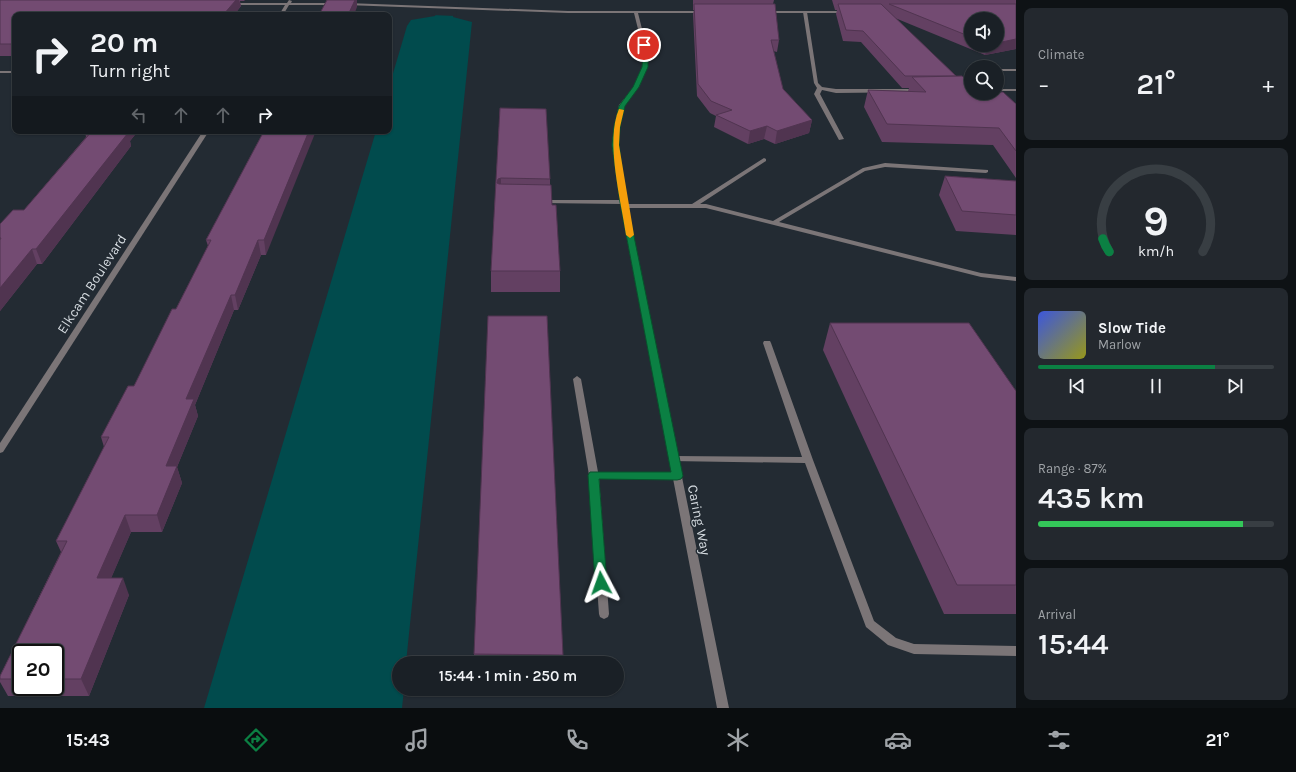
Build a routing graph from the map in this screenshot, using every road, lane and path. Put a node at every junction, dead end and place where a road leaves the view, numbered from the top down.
1 (289, 2) edge
2 (224, 4) edge
3 (283, 12) edge
4 (636, 12) junction
5 (705, 12) edge
6 (759, 12) edge
7 (805, 12) junction
8 (853, 12) edge
9 (1004, 70) edge
10 (1016, 70) edge
11 (0, 72) edge
12 (12, 72) edge
13 (820, 88) junction
14 (1004, 90) edge
15 (1016, 90) edge
16 (924, 91) edge
17 (204, 134) edge
18 (841, 139) dead end
19 (764, 160) dead end
20 (986, 171) dead end
21 (531, 202) edge
22 (624, 204) junction
23 (692, 206) junction
24 (774, 223) junction
25 (1016, 280) edge
26 (767, 343) dead end
27 (577, 379) dead end
28 (0, 450) edge
29 (674, 459) junction
30 (808, 460) junction
31 (594, 475) junction
32 (677, 476) junction
33 (604, 614) dead end
34 (1016, 651) edge
35 (723, 708) edge

1 - 2 street
1 - 3 street
1 - 4 street
4 - 5 street
4 - 22 street, Caring Way
6 - 7 street
7 - 8 street
7 - 13 street
9 - 10 street
11 - 12 street
13 - 16 street
13 - 18 street
14 - 15 street
17 - 28 street, Elkcam Boulevard
19 - 23 street
20 - 24 street
21 - 22 street
22 - 23 street
22 - 29 street, Caring Way
23 - 24 street
24 - 25 street
26 - 30 street
27 - 31 street
29 - 30 street
29 - 32 street, Caring Way
30 - 34 street
31 - 32 street
31 - 33 street
32 - 35 street, Caring Way

